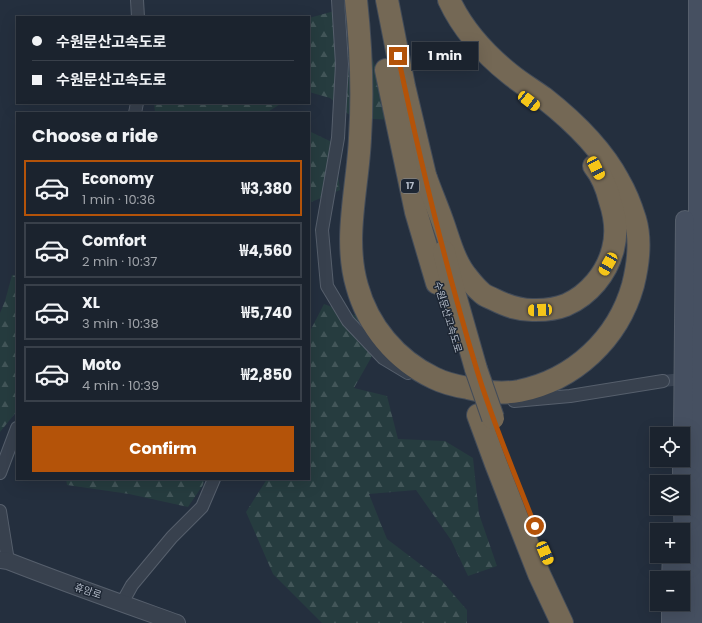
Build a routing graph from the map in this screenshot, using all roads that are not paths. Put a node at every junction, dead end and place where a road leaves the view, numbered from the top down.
1 (137, 0) edge
2 (338, 0) edge
3 (356, 0) edge
4 (372, 0) edge
5 (387, 0) edge
6 (436, 0) edge
7 (449, 0) edge
8 (697, 0) edge
9 (138, 16) edge
10 (426, 178) junction
11 (470, 368) junction
12 (664, 381) tunnel mouth
13 (486, 416) junction
14 (682, 427) edge
15 (16, 430) edge
16 (0, 473) edge
17 (214, 480) edge
18 (0, 511) edge
19 (683, 515) edge
20 (4, 561) edge
21 (122, 603) junction
22 (671, 611) edge
23 (177, 623) edge
24 (562, 623) edge
25 (576, 623) edge
26 (671, 623) edge
27 (686, 623) edge
28 (700, 623) edge

1 - 9 street
2 - 12 street
3 - 7 highway
4 - 11 highway, 수원문산고속도로 / 17
5 - 10 highway, 수원문산고속도로 / 17
6 - 10 highway
8 - 14 main road
8 - 28 main road
10 - 11 highway, 수원문산고속도로 / 17
11 - 13 highway, 수원문산고속도로 / 17, bridge
13 - 24 highway, 수원문산고속도로 / 17
13 - 25 highway, 수원문산고속도로 / 17
15 - 16 street
17 - 21 street
18 - 20 street
19 - 27 main road
20 - 21 street, 휴암로
21 - 23 street, 휴암로
22 - 26 main road

